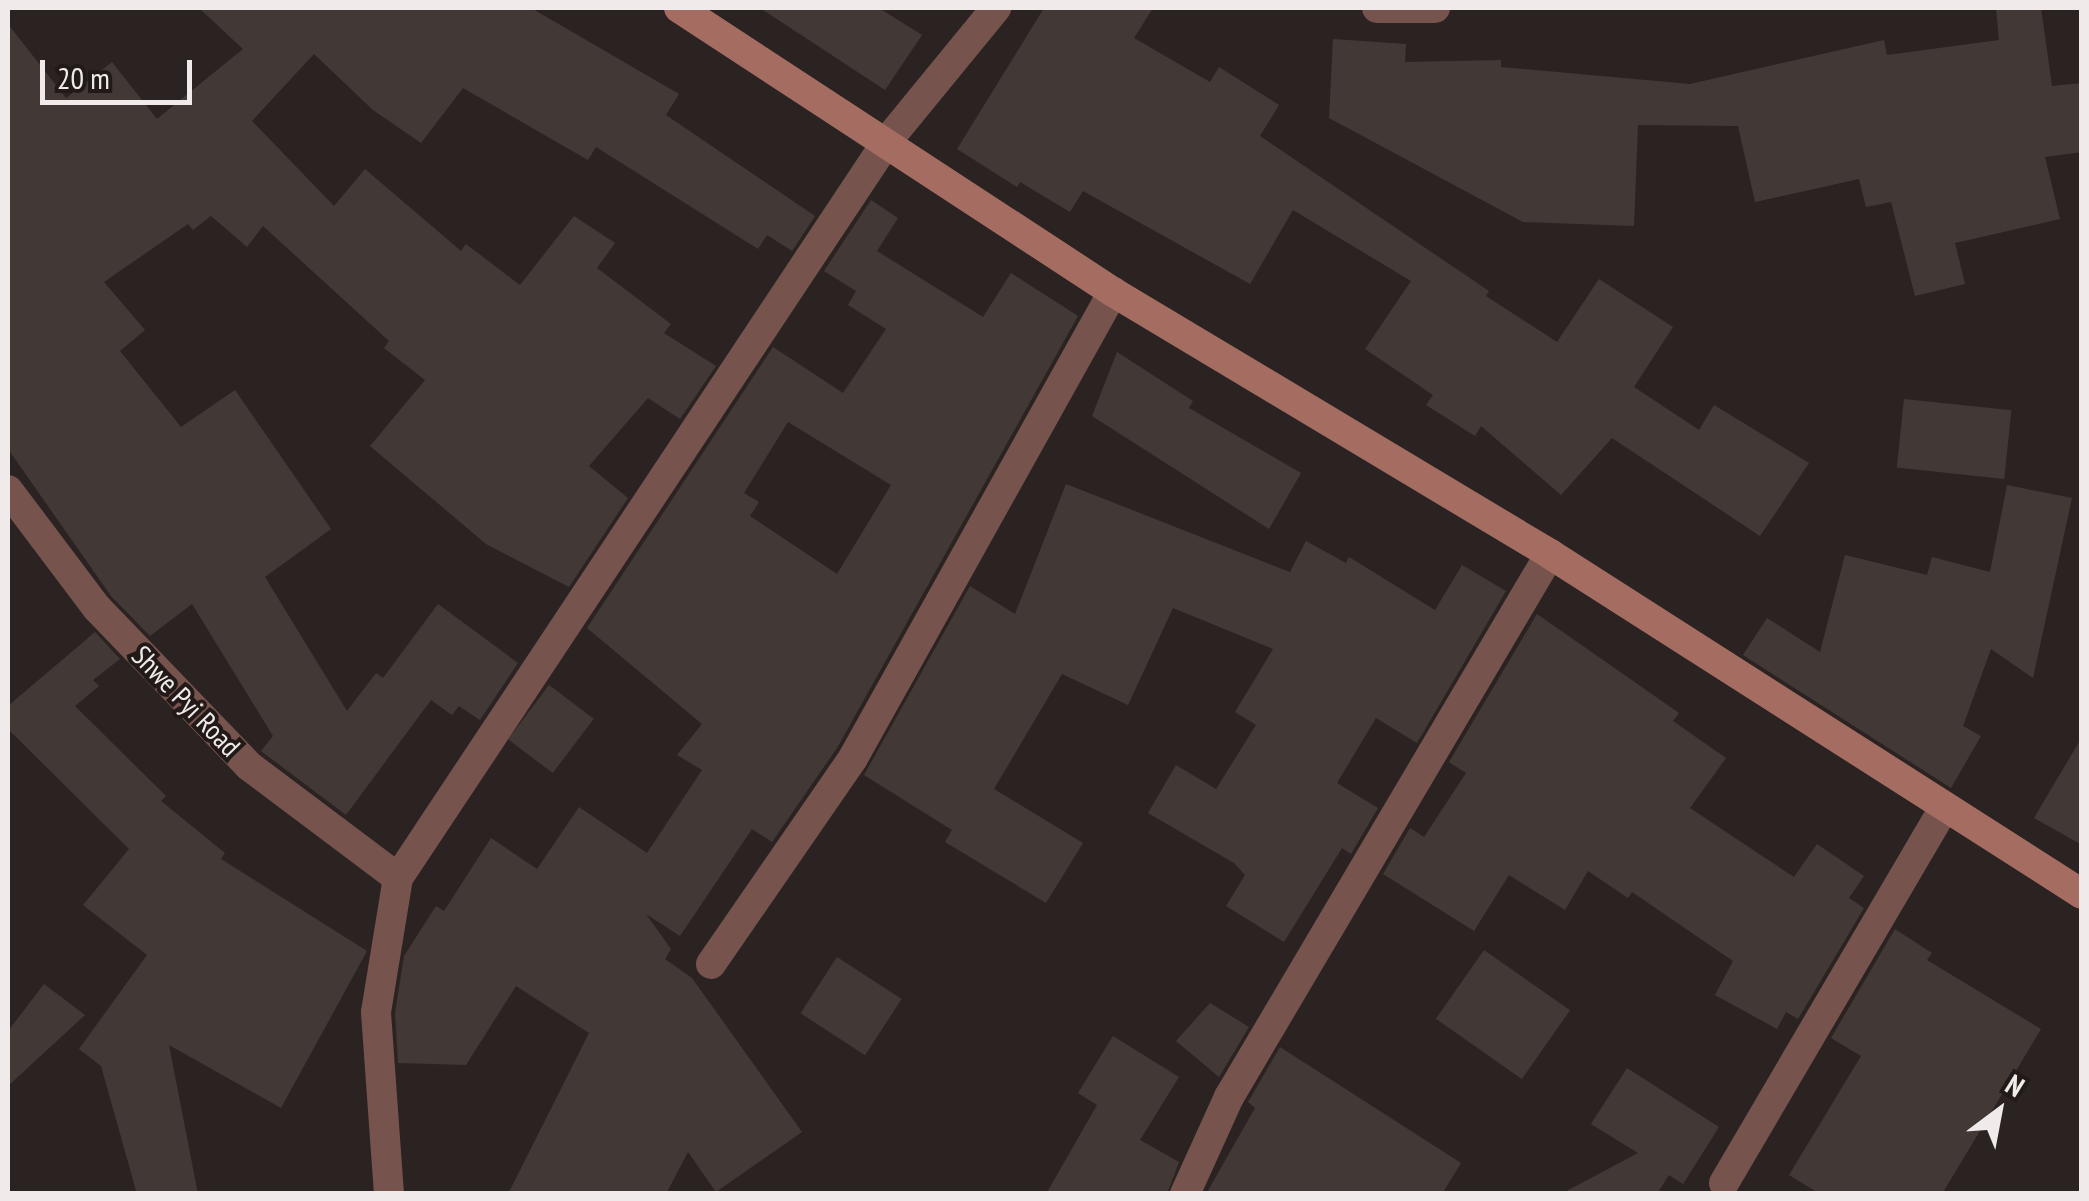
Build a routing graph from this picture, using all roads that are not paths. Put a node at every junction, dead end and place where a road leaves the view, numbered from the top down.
1 (679, 8) edge
2 (996, 8) edge
3 (1377, 8) edge
4 (1435, 8) edge
5 (888, 140) junction
6 (1113, 292) junction
7 (8, 490) edge
8 (1550, 554) junction
9 (1944, 808) junction
10 (398, 878) junction
11 (2082, 894) edge
12 (711, 964) dead end
13 (1724, 1184) dead end
14 (389, 1194) edge
15 (1185, 1194) edge

1 - 5 street
2 - 5 street
3 - 4 street
5 - 6 street
5 - 10 street
6 - 8 street
6 - 12 street
7 - 10 street, Shwe Pyi Road
8 - 9 street
8 - 15 street
9 - 11 street
9 - 13 street
10 - 14 street

